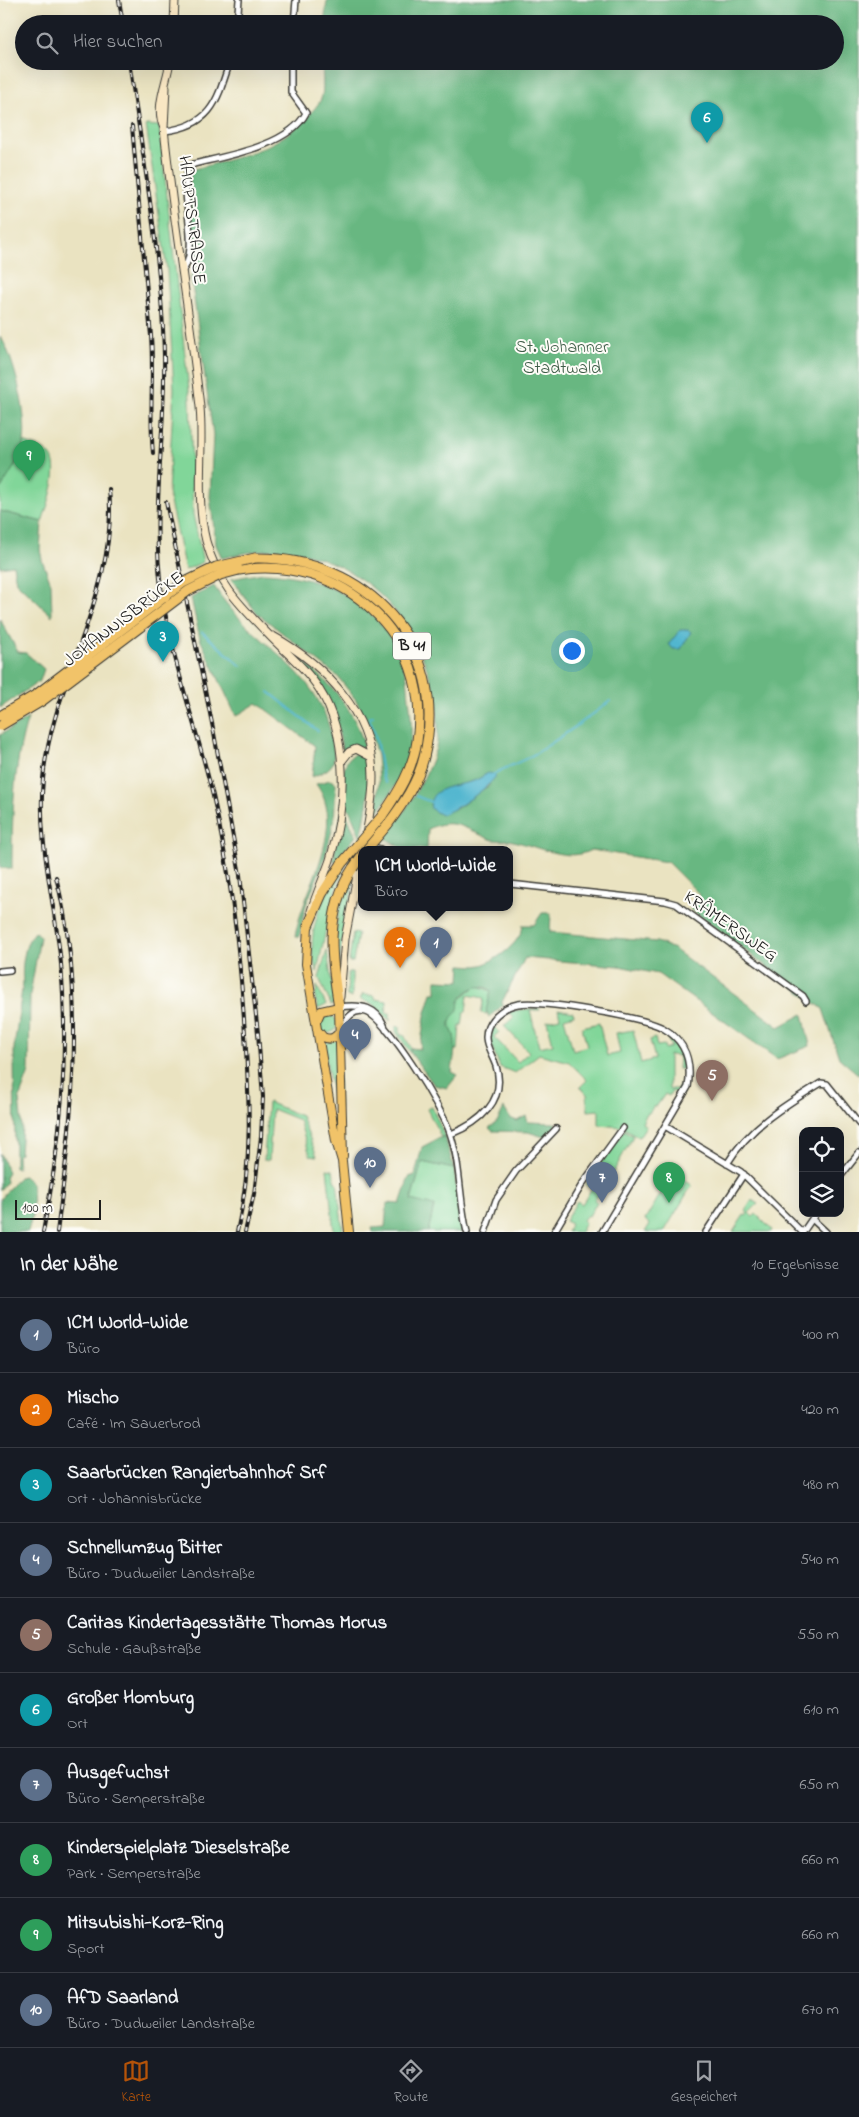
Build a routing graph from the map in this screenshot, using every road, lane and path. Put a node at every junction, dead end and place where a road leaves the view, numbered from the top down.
1 (175, 0) edge
2 (239, 0) edge
3 (296, 0) edge
4 (174, 15) edge
5 (238, 15) edge
6 (295, 15) edge
7 (169, 70) edge
8 (227, 70) edge
9 (291, 70) edge
10 (164, 130) junction
11 (182, 272) junction
12 (268, 634) junction
13 (0, 716) edge
14 (0, 726) edge
15 (371, 757) junction
16 (341, 762) junction
17 (365, 846) edge
18 (368, 846) edge
19 (358, 859) edge
20 (358, 878) edge
21 (513, 884) edge
22 (308, 926) junction
23 (10, 970) dead end
24 (0, 971) edge
25 (806, 1001) dead end
26 (339, 1007) junction
27 (317, 1026) junction
28 (340, 1030) junction
29 (386, 1030) junction
30 (859, 1124) edge
31 (666, 1126) junction
32 (623, 1128) dead end
33 (556, 1129) dead end
34 (451, 1134) junction
35 (859, 1153) edge
36 (342, 1161) junction
37 (727, 1164) junction
38 (844, 1172) edge
39 (744, 1174) junction
40 (812, 1219) joint
41 (350, 1232) edge
42 (467, 1232) edge
43 (485, 1232) edge
44 (554, 1232) edge
45 (602, 1232) edge
46 (706, 1232) edge
47 (803, 1232) edge
48 (826, 1232) edge

1 - 4 main road
2 - 5 street
3 - 6 street
7 - 10 main road, HAUPTSTRASSE
8 - 10 street
9 - 11 street
10 - 11 main road, HAUPTSTRASSE
11 - 12 main road, HAUPTSTRASSE
12 - 15 main road
12 - 16 main road
13 - 18 highway, JOHANNISBRÜCKE / B 41, bridge
14 - 22 highway, JOHANNISBRÜCKE / B 41, bridge
15 - 16 main road
15 - 17 main road
16 - 22 main road
19 - 26 highway, B 41, bridge
20 - 26 main road
21 - 25 street, KRÄMERSWEG
22 - 27 main road
23 - 24 street
26 - 27 main road
26 - 28 main road
26 - 29 street
27 - 28 main road
27 - 36 main road
28 - 29 street
28 - 36 main road
29 - 34 street
30 - 37 street
31 - 34 street
31 - 37 street
31 - 45 street
32 - 44 street
33 - 43 street
34 - 42 street
35 - 38 street
36 - 41 main road
37 - 39 street
39 - 46 street
39 - 47 street
40 - 47 street
40 - 48 street

